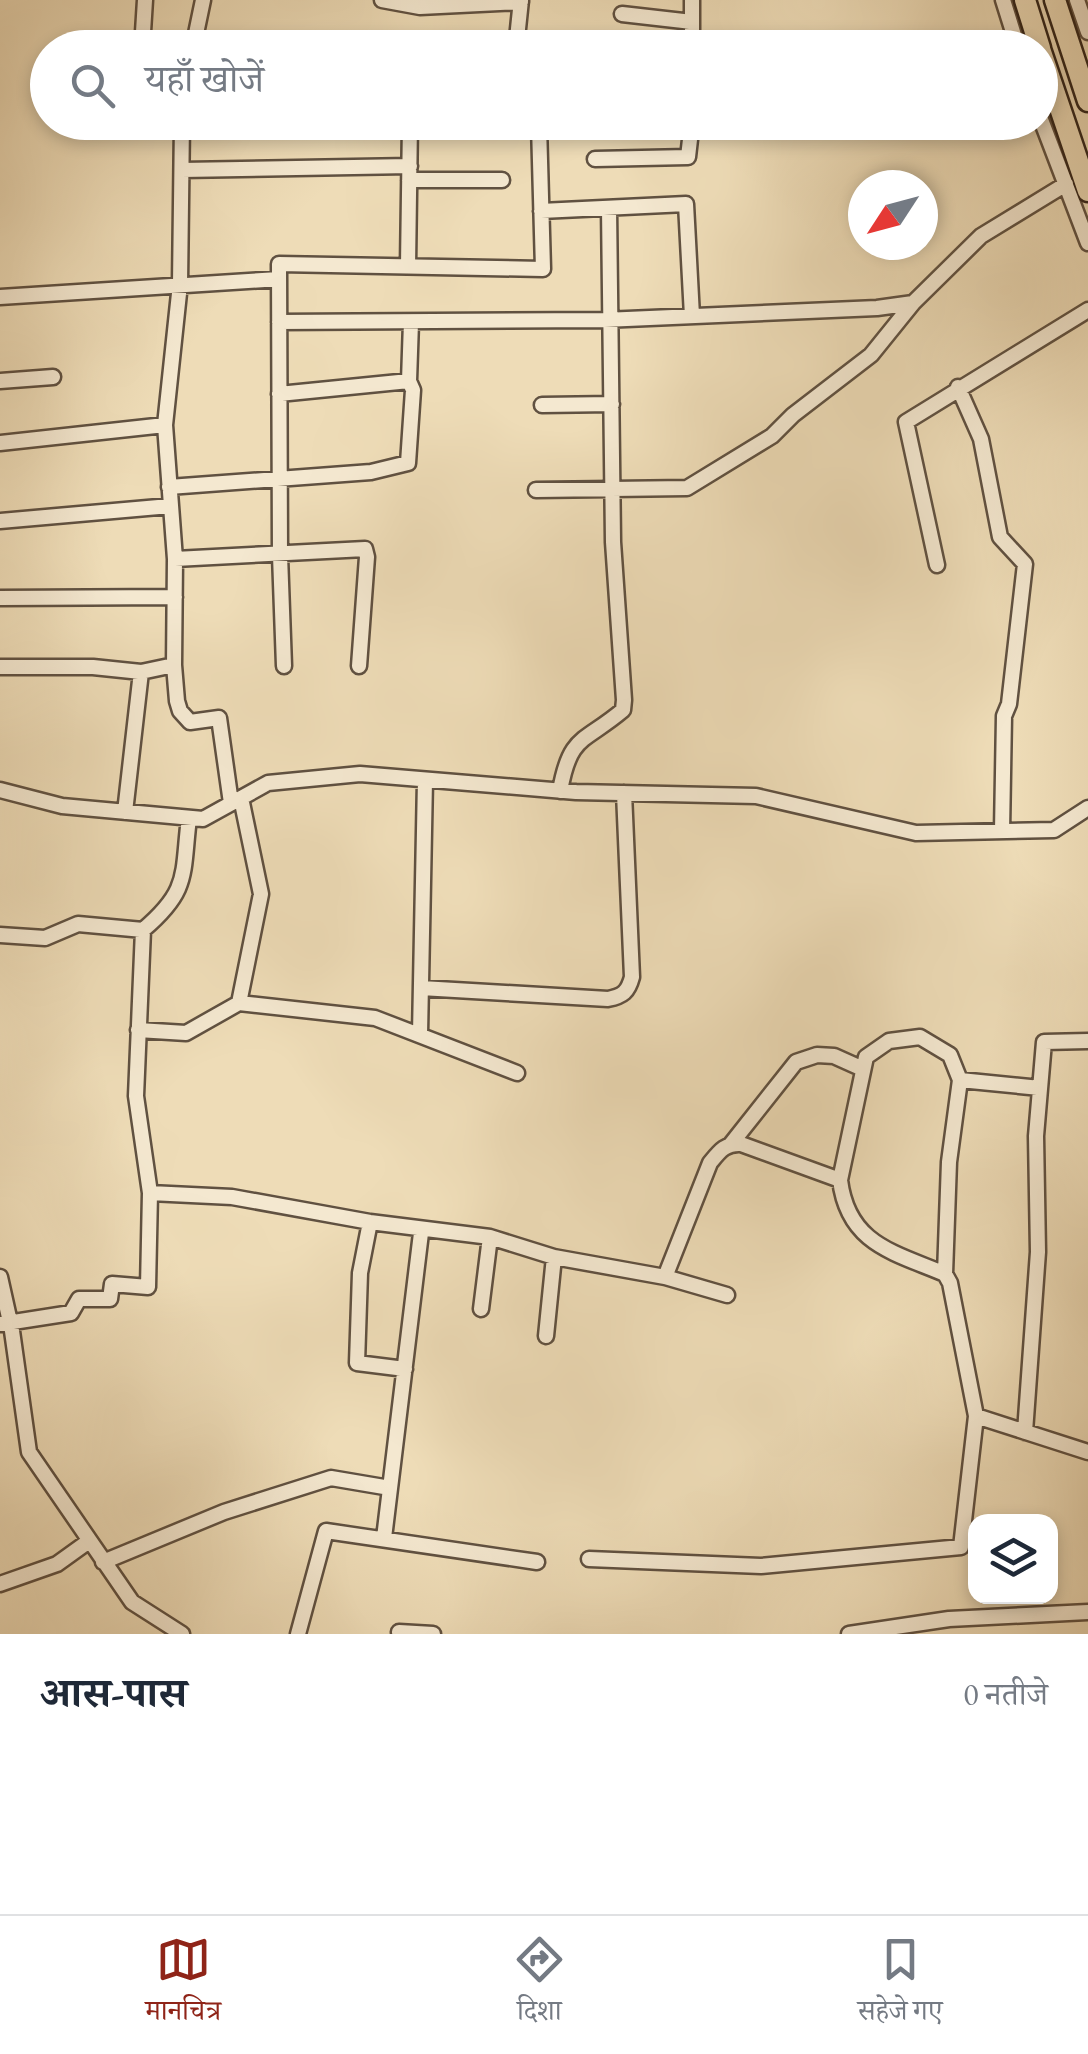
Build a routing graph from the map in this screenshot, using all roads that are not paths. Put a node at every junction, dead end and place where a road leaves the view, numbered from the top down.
1 (145, 0) edge
2 (202, 0) edge
3 (382, 0) edge
4 (692, 0) edge
5 (1004, 0) edge
6 (1025, 0) edge
7 (1055, 0) edge
8 (1077, 0) edge
9 (521, 1) edge
10 (622, 14) dead end
11 (692, 22) junction
12 (143, 30) edge
13 (196, 30) edge
14 (518, 30) edge
15 (692, 30) edge
16 (1013, 30) edge
17 (1034, 30) edge
18 (1088, 32) edge
19 (1088, 101) edge
20 (1058, 102) edge
21 (182, 140) edge
22 (410, 140) edge
23 (539, 140) edge
24 (690, 140) edge
25 (1049, 140) edge
26 (595, 159) dead end
27 (182, 170) junction
28 (409, 173) junction
29 (502, 180) dead end
30 (1066, 184) junction
31 (1088, 191) edge
32 (609, 208) junction
33 (541, 211) junction
34 (1088, 243) edge
35 (408, 266) junction
36 (279, 271) junction
37 (180, 284) junction
38 (0, 298) edge
39 (913, 303) junction
40 (1088, 310) edge
41 (692, 316) junction
42 (610, 320) junction
43 (280, 322) junction
44 (411, 322) junction
45 (54, 376) dead end
46 (0, 381) edge
47 (410, 381) junction
48 (958, 387) junction
49 (279, 394) junction
50 (612, 404) junction
51 (542, 405) dead end
52 (165, 425) junction
53 (0, 443) edge
54 (280, 478) junction
55 (169, 487) junction
56 (612, 489) junction
57 (536, 490) dead end
58 (170, 506) junction
59 (0, 521) edge
60 (280, 555) junction
61 (175, 558) junction
62 (937, 566) dead end
63 (175, 597) junction
64 (0, 598) edge
65 (174, 665) junction
66 (284, 666) dead end
67 (359, 666) dead end
68 (0, 668) edge
69 (140, 672) junction
70 (425, 780) junction
71 (0, 790) edge
72 (560, 791) junction
73 (624, 793) junction
74 (236, 800) junction
75 (1088, 808) edge
76 (125, 812) junction
77 (189, 818) junction
78 (1002, 831) junction
79 (143, 930) junction
80 (0, 935) edge
81 (421, 988) junction
82 (240, 1003) junction
83 (138, 1030) junction
84 (420, 1034) junction
85 (1088, 1041) edge
86 (863, 1069) junction
87 (516, 1073) dead end
88 (960, 1080) junction
89 (1040, 1088) junction
90 (730, 1144) junction
91 (840, 1180) junction
92 (150, 1192) junction
93 (370, 1222) junction
94 (422, 1233) dead end
95 (490, 1237) junction
96 (554, 1256) junction
97 (945, 1274) junction
98 (0, 1277) edge
99 (665, 1277) junction
100 (727, 1295) dead end
101 (481, 1309) dead end
102 (5, 1324) edge
103 (546, 1336) dead end
104 (405, 1369) junction
105 (976, 1416) junction
106 (1025, 1432) junction
107 (1088, 1452) edge
108 (390, 1488) junction
109 (384, 1538) junction
110 (89, 1541) junction
111 (589, 1558) dead end
112 (103, 1562) junction
113 (537, 1562) dead end
114 (0, 1584) edge
115 (1088, 1612) edge
116 (987, 1617) junction
117 (886, 1631) edge
118 (399, 1632) edge
119 (182, 1634) edge
120 (298, 1634) edge
121 (433, 1634) edge
122 (849, 1634) edge
123 (988, 1634) edge

1 - 12 street
2 - 13 street
3 - 9 street
4 - 11 street
5 - 16 street
6 - 17 highway
7 - 19 highway
8 - 18 street
9 - 14 street
10 - 11 street
11 - 15 street
20 - 31 highway
21 - 27 street
22 - 28 street
23 - 33 street
24 - 26 street
25 - 30 street
27 - 28 street
27 - 37 street
28 - 29 street
28 - 35 street
30 - 34 street
30 - 39 street
32 - 33 street
32 - 41 street
32 - 42 street
33 - 35 street
35 - 36 street
36 - 37 street
36 - 43 street
37 - 38 street
37 - 52 street
39 - 41 street
39 - 56 street
40 - 48 street
41 - 42 street
42 - 44 street
42 - 50 street
43 - 44 street
43 - 49 street
44 - 47 street
45 - 46 street
47 - 49 street
47 - 54 street
48 - 62 street
48 - 78 street
49 - 54 street
50 - 51 street
50 - 56 street
52 - 53 street
52 - 55 street
54 - 55 street
54 - 60 street
55 - 58 street
56 - 57 street
56 - 72 street
58 - 59 street
58 - 61 street
60 - 61 street
60 - 66 street
60 - 67 street
61 - 63 street
63 - 64 street
63 - 65 street
65 - 69 street
65 - 74 street
68 - 69 street
69 - 76 street
70 - 72 street
70 - 74 street
70 - 81 street
71 - 76 street
72 - 73 street
73 - 78 street
73 - 81 street
74 - 77 street
74 - 82 street
75 - 78 street
76 - 77 street
77 - 79 street
79 - 80 street
79 - 83 street
81 - 84 street
82 - 83 street
82 - 84 street
83 - 92 street
84 - 87 street
85 - 89 street
86 - 88 street
86 - 90 street
86 - 91 street
88 - 89 street
88 - 97 street
89 - 106 street
90 - 91 street
90 - 99 street
91 - 97 street
92 - 93 street
92 - 102 street
93 - 95 street
93 - 104 street
94 - 104 street
95 - 96 street
95 - 101 street
96 - 99 street
96 - 103 street
97 - 105 street
98 - 102 street
99 - 100 street
102 - 110 street
104 - 108 street
105 - 106 street
105 - 111 street
106 - 107 street
108 - 109 street
108 - 112 street
109 - 113 street
109 - 120 street
110 - 112 street
110 - 114 street
112 - 119 street
115 - 116 street
116 - 117 street
116 - 123 street
117 - 122 street
118 - 121 street

